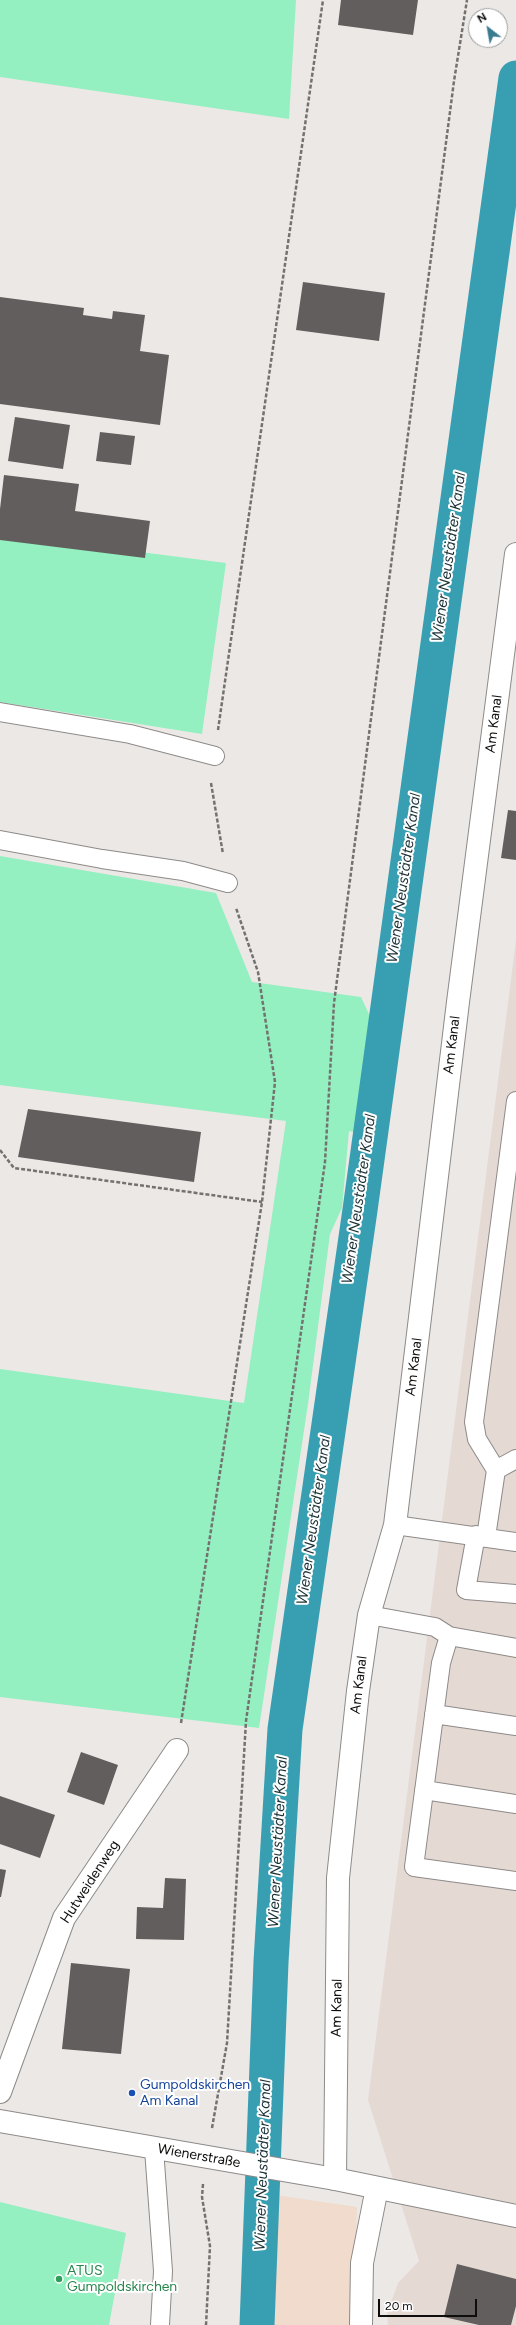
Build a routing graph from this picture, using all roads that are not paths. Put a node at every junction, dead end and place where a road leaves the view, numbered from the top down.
1 (516, 554) edge
2 (0, 712) edge
3 (215, 756) dead end
4 (0, 840) edge
5 (228, 883) dead end
6 (516, 1101) edge
7 (512, 1155) edge
8 (516, 1459) edge
9 (496, 1470) junction
10 (395, 1525) junction
11 (481, 1536) junction
12 (516, 1542) edge
13 (516, 1594) edge
14 (369, 1615) junction
15 (449, 1636) junction
16 (516, 1648) edge
17 (434, 1714) junction
18 (516, 1726) edge
19 (177, 1750) dead end
20 (424, 1790) junction
21 (516, 1804) edge
22 (516, 1881) edge
23 (0, 2092) edge
24 (0, 2121) edge
25 (154, 2149) junction
26 (335, 2179) junction
27 (377, 2188) junction
28 (516, 2216) edge
29 (160, 2325) edge
30 (361, 2325) edge

1 - 10 street, Am Kanal
2 - 3 lane
4 - 5 lane
6 - 7 lane
7 - 9 lane
8 - 9 lane
9 - 11 lane
10 - 11 lane
10 - 14 street, Am Kanal
11 - 12 lane
11 - 13 lane
14 - 15 lane
14 - 26 street, Am Kanal
15 - 16 lane
15 - 17 lane
17 - 18 lane
17 - 20 lane
19 - 23 street, Hutweidenweg
20 - 21 lane
20 - 22 lane
24 - 25 street, Wienerstraße
25 - 26 street, Wienerstraße
25 - 29 lane
26 - 27 street, Wienerstraße
27 - 28 street, Wienerstraße
27 - 30 street

